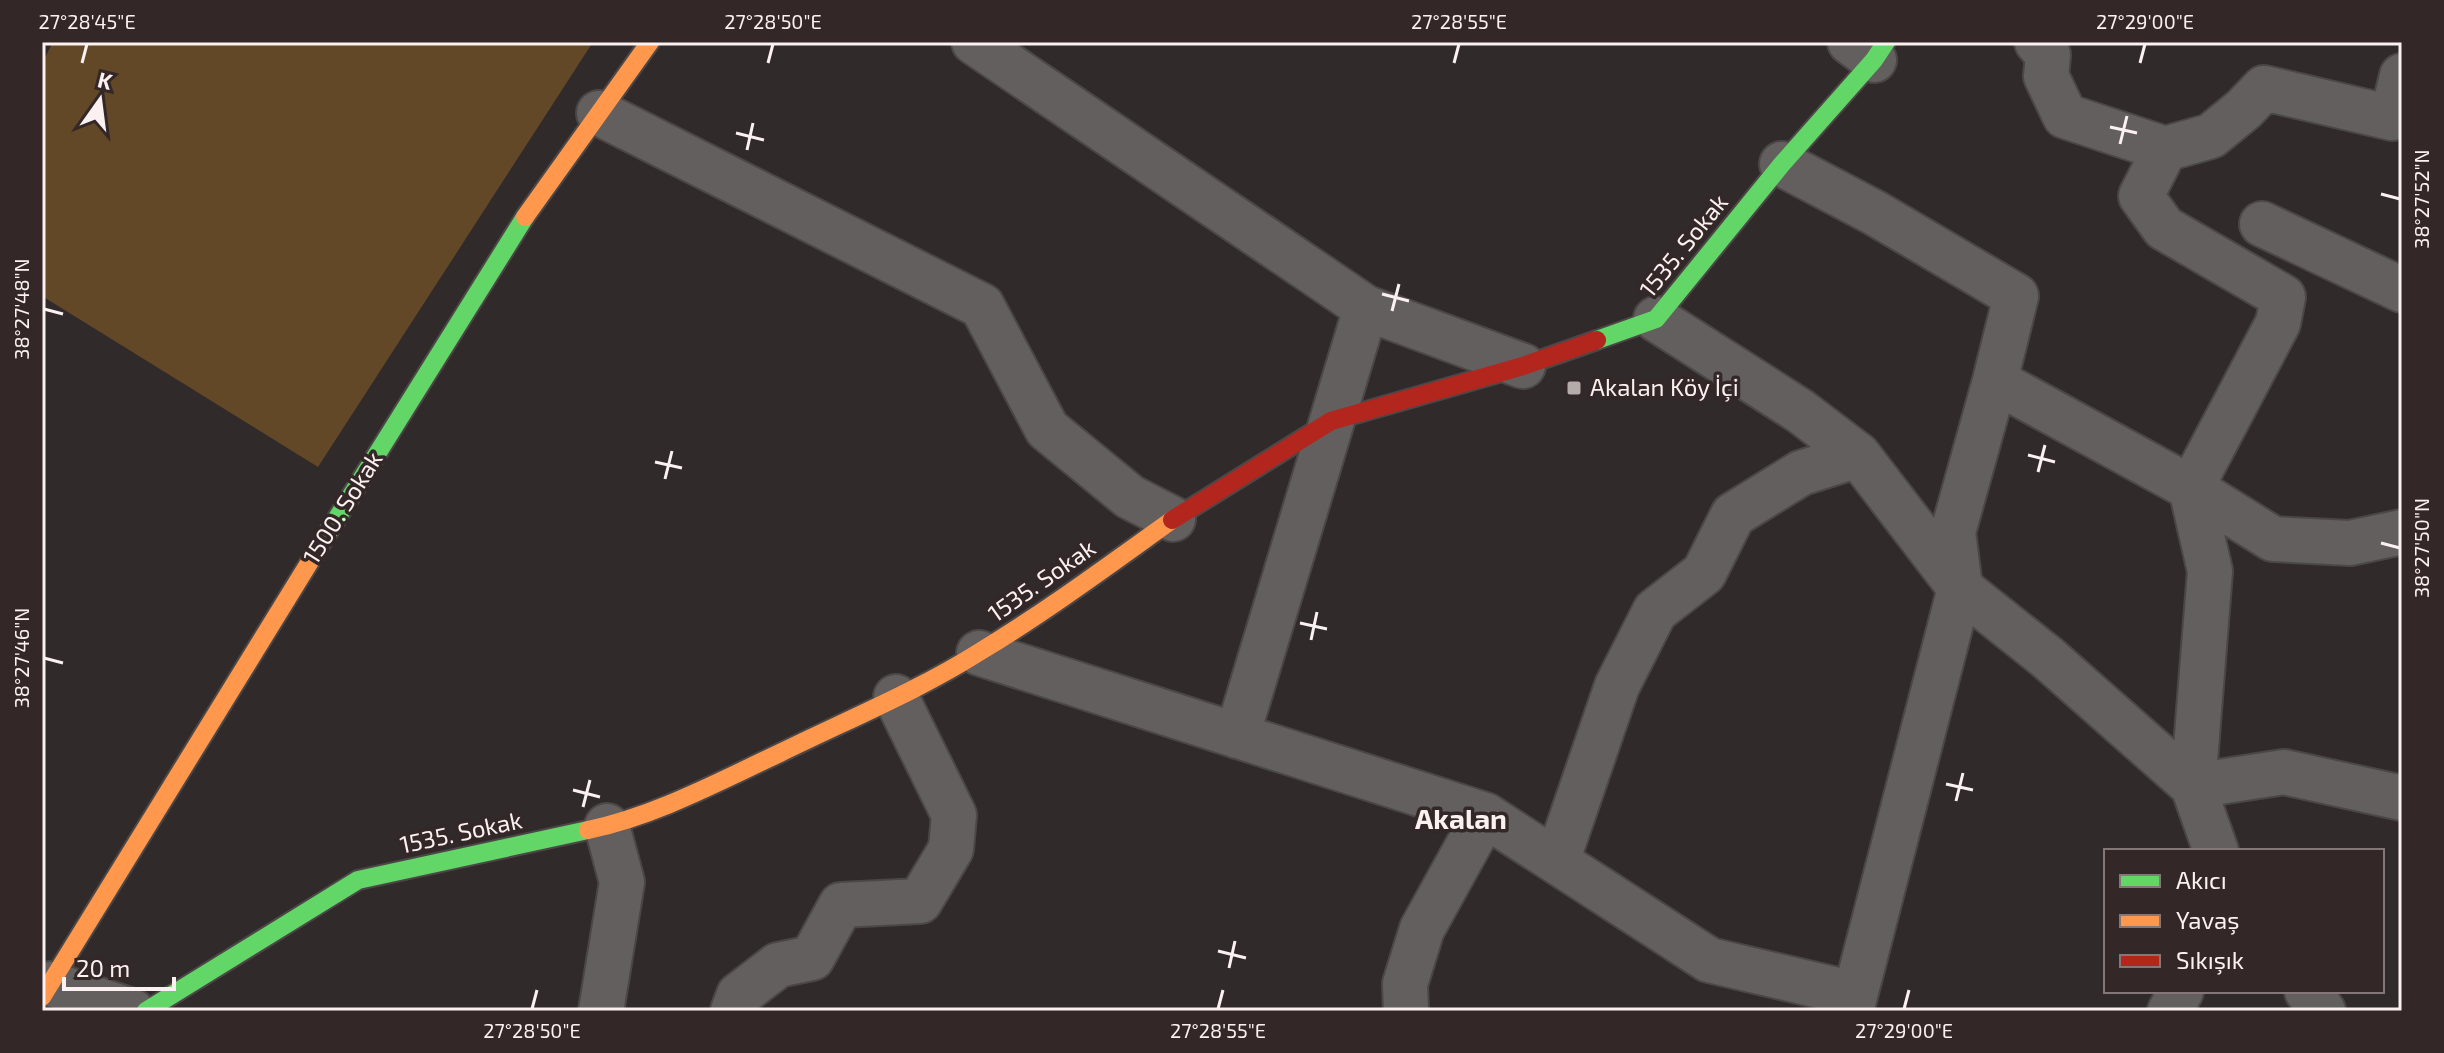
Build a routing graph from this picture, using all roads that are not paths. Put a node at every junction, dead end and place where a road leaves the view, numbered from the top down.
1 (650, 42) edge
2 (974, 42) edge
3 (2037, 42) edge
4 (1870, 48) edge
5 (2402, 76) edge
6 (599, 113) junction
7 (2397, 117) edge
8 (2165, 149) junction
9 (1782, 164) junction
10 (2262, 224) dead end
11 (2402, 290) edge
12 (1366, 308) junction
13 (1656, 319) junction
14 (1523, 366) junction
15 (1995, 381) junction
16 (1331, 421) junction
17 (1858, 455) junction
18 (2191, 488) junction
19 (1173, 519) junction
20 (2402, 532) edge
21 (1960, 588) junction
22 (979, 653) junction
23 (896, 697) junction
24 (1237, 736) junction
25 (2193, 786) junction
26 (2402, 798) edge
27 (1485, 815) junction
28 (607, 826) junction
29 (2215, 849) edge
30 (1557, 861) junction
31 (2180, 993) edge
32 (2309, 993) edge
33 (45, 994) edge
34 (1852, 1002) edge
35 (132, 1011) edge
36 (146, 1011) edge
37 (601, 1011) edge
38 (733, 1011) edge
39 (1406, 1011) edge
40 (2170, 1011) edge
41 (2323, 1011) edge

1 - 6 street, 1500. Sokak
2 - 12 street
3 - 8 street
4 - 9 street, 1535. Sokak
5 - 7 street
6 - 19 street
6 - 33 street, 1500. Sokak
7 - 8 street
8 - 18 street
9 - 13 street, 1535. Sokak
9 - 15 street
10 - 11 street
12 - 14 street
12 - 16 street
13 - 14 street, 1535. Sokak
13 - 17 street
14 - 16 street, 1535. Sokak
15 - 18 street
15 - 21 street
16 - 19 street, 1535. Sokak
16 - 24 street
17 - 21 street
17 - 30 street
18 - 20 street
18 - 25 street
19 - 22 street, 1535. Sokak
21 - 25 street
21 - 34 street
22 - 23 street, 1535. Sokak
22 - 24 street
23 - 28 street, 1535. Sokak
23 - 38 street
24 - 27 street
25 - 26 street
25 - 29 street
27 - 30 street
27 - 39 street
28 - 36 street, 1535. Sokak
28 - 37 street
30 - 34 street
31 - 40 street
32 - 41 street
33 - 35 street

